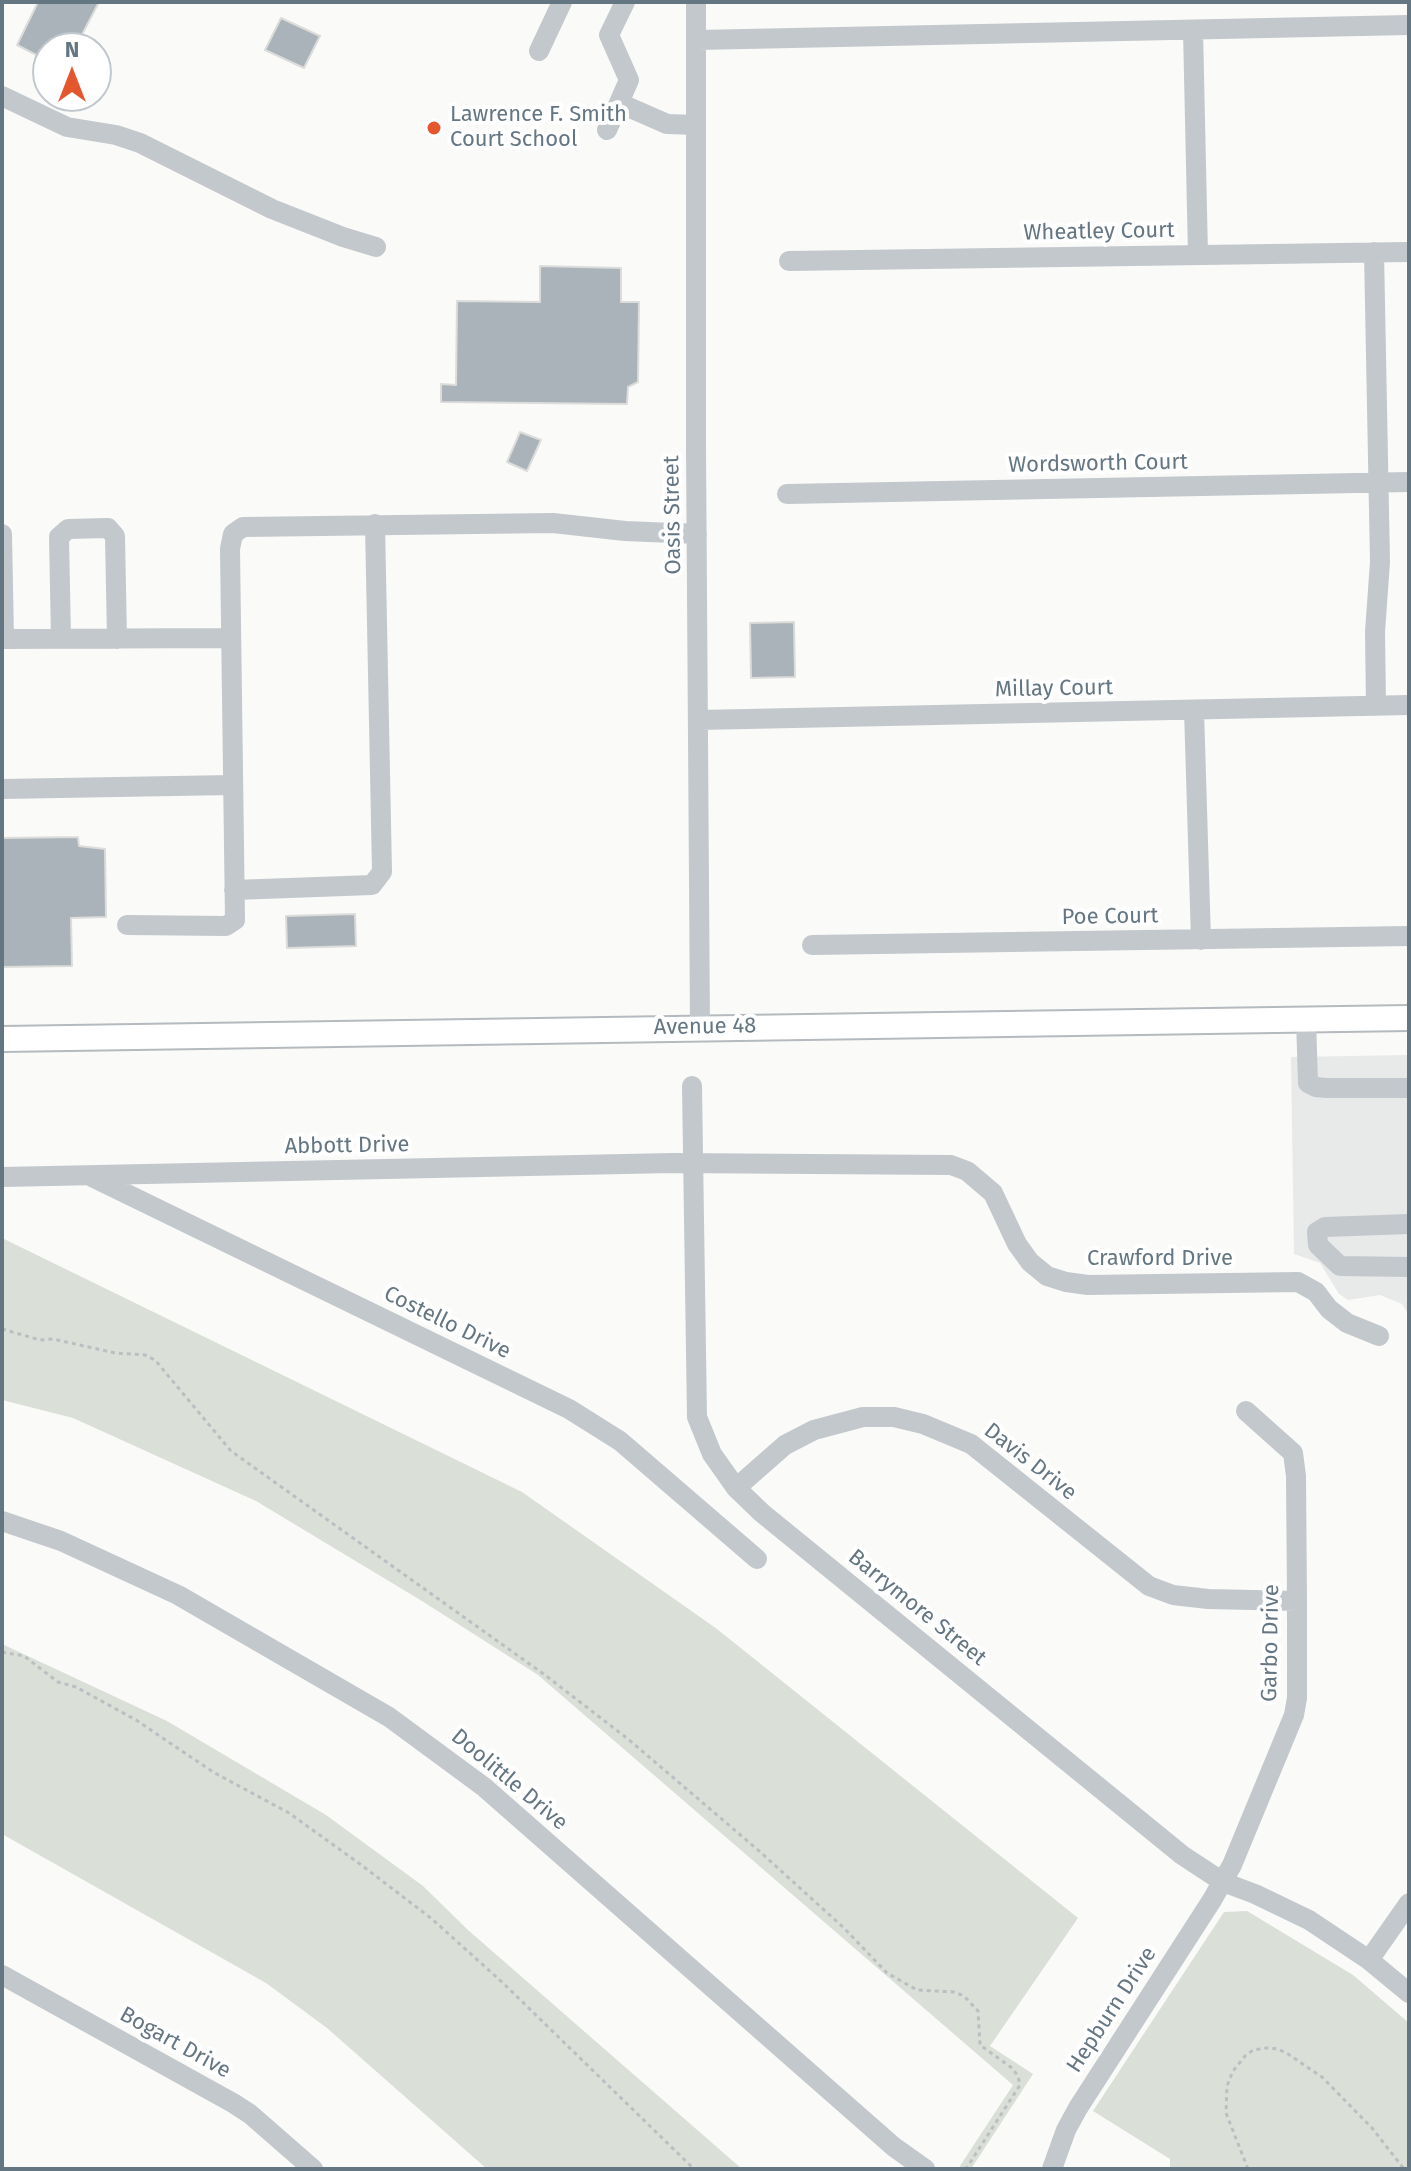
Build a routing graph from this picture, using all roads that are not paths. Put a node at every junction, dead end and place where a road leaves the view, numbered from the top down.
1 (562, 2) edge
2 (625, 2) edge
3 (696, 2) edge
4 (1409, 25) edge
5 (1193, 30) junction
6 (697, 40) junction
7 (539, 51) dead end
8 (2, 96) edge
9 (619, 103) junction
10 (696, 125) junction
11 (607, 130) dead end
12 (376, 247) dead end
13 (1374, 252) junction
14 (1409, 252) edge
15 (1198, 255) junction
16 (789, 261) dead end
17 (1379, 482) junction
18 (1409, 482) edge
19 (787, 494) dead end
20 (375, 524) junction
21 (2, 534) edge
22 (697, 534) junction
23 (230, 638) junction
24 (3, 639) edge
25 (61, 639) junction
26 (117, 639) junction
27 (1409, 705) edge
28 (1376, 706) junction
29 (1194, 710) junction
30 (699, 720) junction
31 (232, 785) junction
32 (2, 789) edge
33 (234, 890) junction
34 (127, 925) dead end
35 (1409, 936) edge
36 (1201, 940) junction
37 (812, 945) dead end
38 (1409, 1018) edge
39 (1306, 1019) junction
40 (700, 1027) junction
41 (2, 1039) edge
42 (692, 1086) dead end
43 (1409, 1088) edge
44 (692, 1163) junction
45 (88, 1176) junction
46 (2, 1177) edge
47 (1409, 1224) edge
48 (1409, 1267) edge
49 (1379, 1336) dead end
50 (1246, 1411) dead end
51 (736, 1488) junction
52 (2, 1521) edge
53 (757, 1559) dead end
54 (1297, 1601) junction
55 (1223, 1882) junction
56 (1409, 1903) edge
57 (1369, 1960) junction
58 (2, 1975) edge
59 (1409, 1993) edge
60 (313, 2169) edge
61 (925, 2169) edge
62 (1052, 2169) edge

1 - 7 street
2 - 9 street
3 - 6 street, Oasis Street
4 - 5 street
5 - 6 street
5 - 15 street
6 - 10 street, Oasis Street
8 - 12 street
9 - 10 street
9 - 11 street
10 - 22 street, Oasis Street
13 - 14 street, Wheatley Court
13 - 15 street, Wheatley Court
13 - 17 street
15 - 16 street, Wheatley Court
17 - 18 street, Wordsworth Court
17 - 19 street, Wordsworth Court
17 - 28 street
20 - 22 street
20 - 23 street
20 - 33 street
21 - 24 street
22 - 30 street, Oasis Street
23 - 26 street
23 - 31 street
24 - 25 street
25 - 26 street
25 - 26 street
27 - 28 street, Millay Court
28 - 29 street, Millay Court
29 - 30 street, Millay Court
29 - 36 street
30 - 40 street, Oasis Street
31 - 32 street
31 - 33 street
33 - 34 street
35 - 36 street, Poe Court
36 - 37 street, Poe Court
38 - 39 main road, Avenue 48
39 - 40 main road, Avenue 48
39 - 43 street
40 - 41 main road, Avenue 48
42 - 44 street, Barrymore Street
44 - 45 street, Abbott Drive
44 - 49 street, Crawford Drive
44 - 51 street, Barrymore Street
45 - 46 street, Abbott Drive
45 - 53 street, Costello Drive
47 - 48 street
50 - 54 street, Garbo Drive
51 - 54 street, Davis Drive
51 - 55 street, Barrymore Street
52 - 61 street, Doolittle Drive
54 - 55 street, Garbo Drive
55 - 57 street, Barrymore Street
55 - 62 street, Hepburn Drive
56 - 57 street
57 - 59 street, Barrymore Street
58 - 60 street, Bogart Drive

